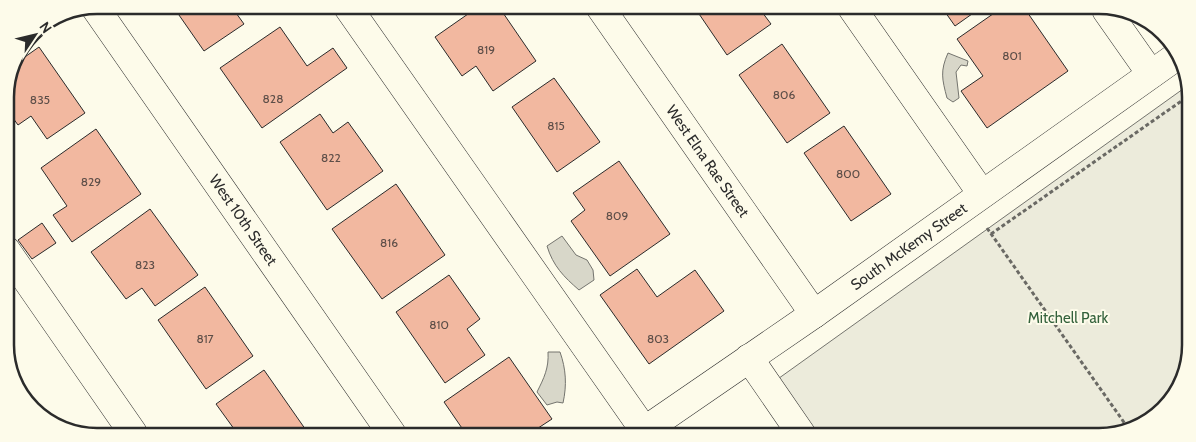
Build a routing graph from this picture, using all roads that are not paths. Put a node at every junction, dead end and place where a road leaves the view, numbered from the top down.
1 (100, 14) edge
2 (353, 14) edge
3 (605, 14) edge
4 (856, 14) edge
5 (1109, 15) edge
6 (1173, 59) edge
7 (1151, 74) junction
8 (976, 199) junction
9 (14, 261) edge
10 (814, 314) junction
11 (749, 358) junction
12 (130, 428) edge
13 (388, 428) edge
14 (638, 428) edge
15 (648, 428) edge
16 (797, 428) edge

1 - 13 street, West 10th Street
2 - 14 street
3 - 10 street, West Elna Rae Street
4 - 8 street
5 - 7 street
6 - 7 street, South McKemy Street
7 - 8 street, South McKemy Street
8 - 10 street, South McKemy Street
9 - 12 street
10 - 11 street, South McKemy Street
11 - 15 street, South McKemy Street
11 - 16 street

